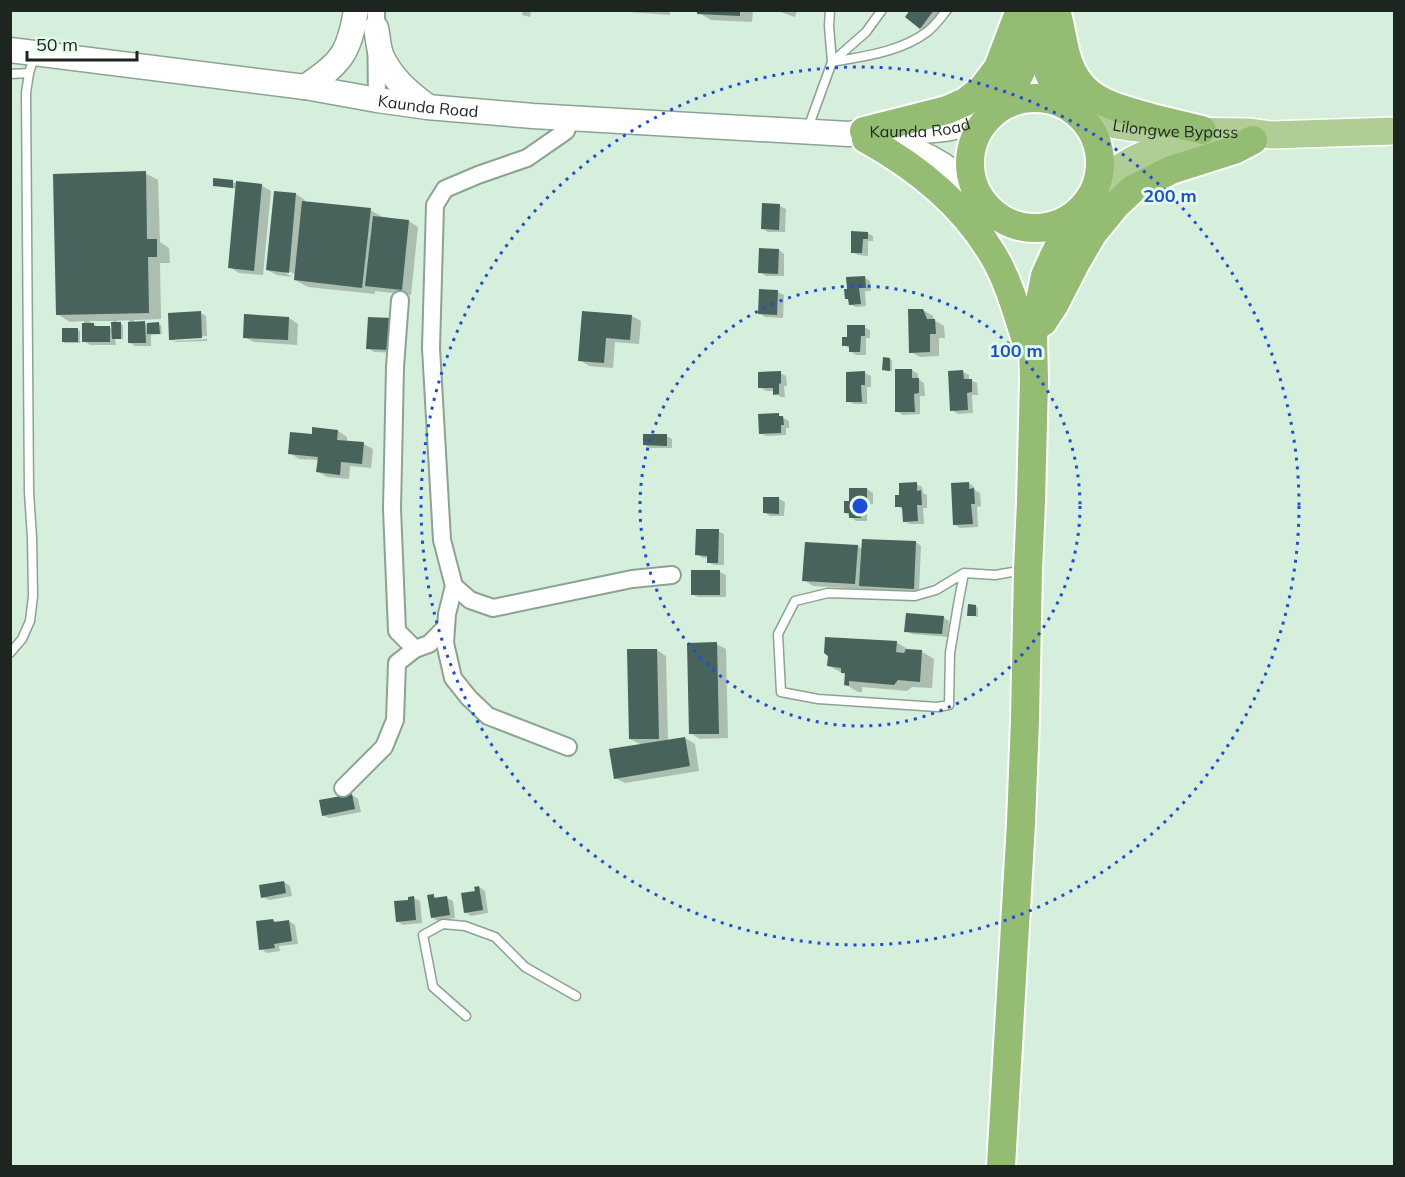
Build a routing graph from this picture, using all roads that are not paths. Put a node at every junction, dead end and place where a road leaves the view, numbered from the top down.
1 (356, 10) edge
2 (830, 10) edge
3 (882, 10) edge
4 (947, 10) edge
5 (1020, 10) edge
6 (1030, 10) edge
7 (1044, 10) edge
8 (1056, 10) edge
9 (376, 19) edge
10 (10, 50) edge
11 (832, 62) junction
12 (32, 63) junction
13 (10, 74) edge
14 (305, 87) junction
15 (376, 100) junction
16 (427, 106) junction
17 (997, 110) junction
18 (1075, 111) junction
19 (571, 118) junction
20 (1202, 130) junction
21 (807, 131) junction
22 (1395, 131) edge
23 (860, 134) junction
24 (1262, 138) junction
25 (1097, 185) junction
26 (984, 202) junction
27 (1074, 216) junction
28 (400, 300) dead end
29 (1029, 337) junction
30 (1028, 570) junction
31 (964, 573) junction
32 (672, 575) dead end
33 (454, 586) junction
34 (446, 627) junction
35 (397, 631) junction
36 (415, 649) junction
37 (10, 653) edge
38 (397, 663) junction
39 (568, 747) dead end
40 (343, 788) dead end
41 (576, 996) dead end
42 (466, 1016) dead end
43 (1001, 1167) edge

1 - 14 main road
2 - 11 lane
3 - 11 lane
4 - 11 lane
5 - 23 highway
6 - 17 highway
7 - 18 highway
8 - 20 highway
9 - 15 street
9 - 16 main road
10 - 12 main road, Kaunda Road
11 - 21 lane
12 - 13 lane
12 - 14 main road, Kaunda Road
12 - 37 lane
14 - 15 main road, Kaunda Road
15 - 16 main road, Kaunda Road
16 - 19 main road, Kaunda Road
17 - 18 highway
17 - 23 main road, Kaunda Road
17 - 26 highway
18 - 20 main road, Lilongwe Bypass
18 - 25 highway
19 - 21 main road, Kaunda Road
19 - 33 street
20 - 24 main road, Lilongwe Bypass
21 - 23 main road, Kaunda Road
22 - 24 main road, Lilongwe Bypass
23 - 26 main road, Kaunda Road
23 - 29 highway
24 - 25 main road, Lilongwe Bypass
24 - 29 highway
25 - 27 highway
26 - 27 highway
26 - 29 highway
27 - 29 highway
28 - 35 street
29 - 30 highway
30 - 31 lane
30 - 43 highway
31 - 31 lane
32 - 33 street
33 - 34 street
34 - 36 street
34 - 39 street
35 - 36 street
35 - 38 street
36 - 38 street
38 - 40 street
41 - 42 lane

